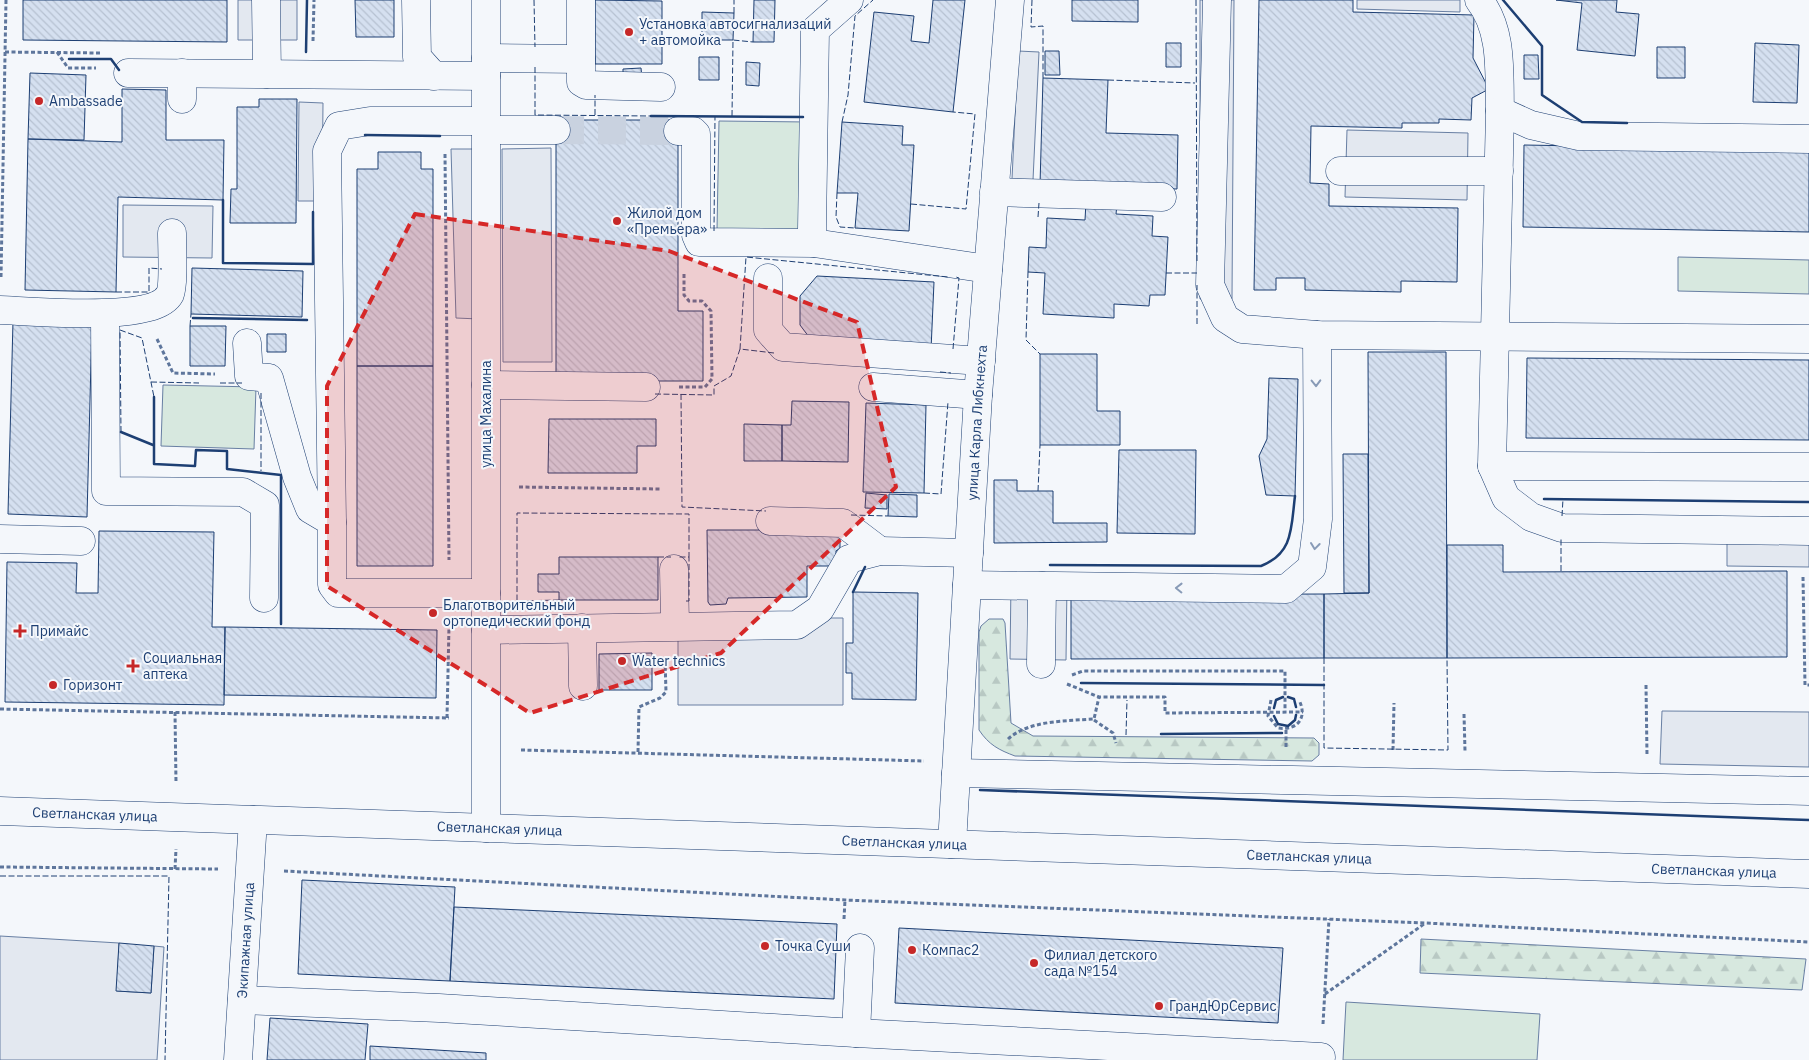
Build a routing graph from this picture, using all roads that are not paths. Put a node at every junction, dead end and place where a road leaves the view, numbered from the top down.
1 (266, 0) edge
2 (416, 0) edge
3 (486, 0) edge
4 (582, 0) edge
5 (850, 0) edge
6 (1010, 0) edge
7 (1217, 0) edge
8 (1479, 0) edge
9 (352, 57) dead end
10 (581, 59) junction
11 (425, 66) junction
12 (486, 67) junction
13 (128, 73) road end
14 (267, 74) junction
15 (661, 86) dead end
16 (1500, 111) junction
17 (486, 125) junction
18 (556, 130) tunnel mouth
19 (678, 131) tunnel mouth
20 (1809, 139) edge
21 (1340, 171) dead end
22 (1499, 171) junction
23 (994, 192) junction
24 (1162, 197) dead end
25 (172, 233) dead end
26 (814, 243) junction
27 (988, 269) junction
28 (768, 278) dead end
29 (0, 310) edge
30 (114, 313) junction
31 (1317, 335) junction
32 (1495, 336) junction
33 (1809, 339) edge
34 (247, 343) dead end
35 (981, 361) junction
36 (486, 385) junction
37 (646, 387) dead end
38 (873, 387) dead end
39 (978, 395) junction
40 (1492, 466) junction
41 (1809, 467) edge
42 (770, 521) dead end
43 (332, 522) junction
44 (1809, 531) edge
45 (0, 539) edge
46 (81, 541) dead end
47 (880, 551) junction
48 (969, 553) junction
49 (674, 569) dead end
50 (967, 585) junction
51 (1042, 586) junction
52 (486, 594) junction
53 (264, 598) dead end
54 (670, 627) junction
55 (582, 628) junction
56 (486, 630) junction
57 (1041, 664) dead end
58 (583, 686) dead end
59 (956, 773) junction
60 (1809, 791) edge
61 (0, 811) edge
62 (253, 820) junction
63 (486, 828) junction
64 (952, 844) junction
65 (1809, 874) edge
66 (860, 948) dead end
67 (242, 1000) junction
68 (856, 1033) junction
69 (1320, 1057) dead end
70 (238, 1060) edge

1 - 14 street
2 - 11 street
3 - 12 street, улица Махалина
4 - 10 street
5 - 26 street
6 - 23 street, улица Карла Либкнехта
7 - 31 street
8 - 16 street
9 - 11 street
10 - 12 street
10 - 15 street
11 - 12 street
11 - 14 street
12 - 17 street, улица Махалина
13 - 14 street
16 - 20 street
16 - 22 street
17 - 18 street
17 - 36 street, улица Махалина
17 - 43 street
19 - 26 street
21 - 22 street
22 - 32 street
23 - 24 street
23 - 27 street, улица Карла Либкнехта
25 - 30 street
26 - 27 street
27 - 35 street, улица Карла Либкнехта
28 - 35 street
29 - 30 street
30 - 53 street
31 - 32 street
31 -> 51 street
32 - 33 street
32 - 40 street
34 - 43 street
35 - 39 street, улица Карла Либкнехта
36 - 37 street
36 - 52 street, улица Махалина
38 - 39 street
39 - 48 street, улица Карла Либкнехта
40 - 41 street
40 - 44 street
42 - 47 street
43 - 52 street
45 - 46 street
47 - 48 street
47 - 54 street
48 - 50 street, улица Карла Либкнехта
49 - 54 street
50 - 51 street
50 - 59 street, улица Карла Либкнехта
51 - 57 street
52 - 56 street, улица Махалина
54 - 55 street
55 - 56 street
55 - 58 street
56 - 63 street, улица Махалина
59 - 60 street
59 - 64 street, улица Карла Либкнехта
61 - 62 street, Светланская улица
62 - 63 street, Светланская улица
62 - 67 street, Экипажная улица
63 - 64 street, Светланская улица
64 - 65 street, Светланская улица
66 - 68 street
67 - 68 street
67 - 70 street, Экипажная улица
68 - 69 street

